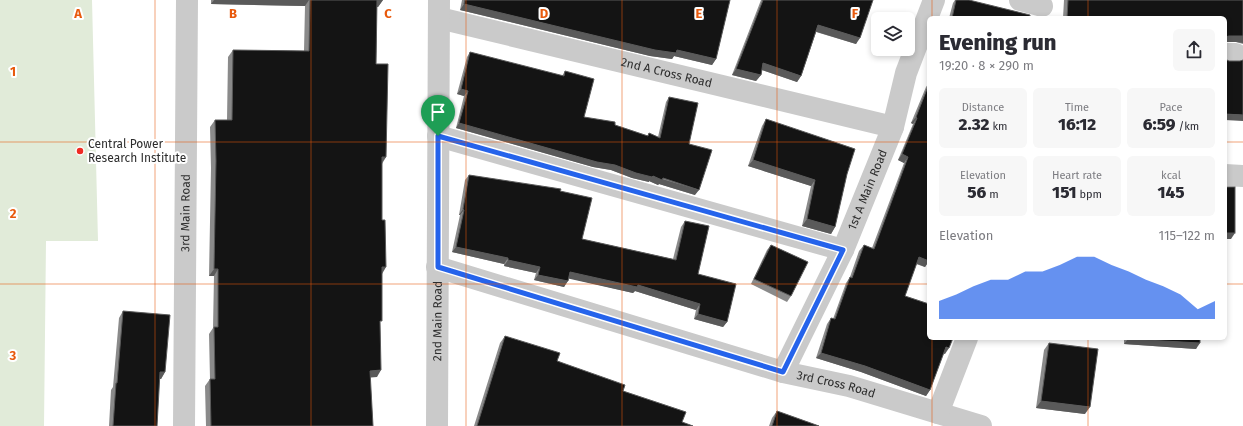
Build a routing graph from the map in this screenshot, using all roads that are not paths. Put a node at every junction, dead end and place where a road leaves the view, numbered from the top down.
1 (187, 0) edge
2 (934, 0) edge
3 (1020, 0) edge
4 (1043, 8) edge
5 (439, 9) edge
6 (928, 16) edge
7 (927, 18) edge
8 (893, 127) junction
9 (438, 136) junction
10 (1227, 175) edge
11 (1243, 176) edge
12 (843, 250) junction
13 (438, 267) junction
14 (966, 340) edge
15 (783, 372) junction
16 (938, 413) junction
17 (184, 426) edge
18 (437, 426) edge
19 (981, 426) edge

1 - 17 street, 3rd Main Road
2 - 6 street, 1st A Main Road
3 - 4 street
5 - 8 street, 2nd A Cross Road
5 - 9 street, 2nd Main Road
7 - 8 street, 1st A Main Road
8 - 12 street, 1st A Main Road
9 - 12 street
9 - 13 street, 2nd Main Road
10 - 11 street
12 - 15 street, 1st A Main Road
13 - 15 street, 3rd Cross Road
13 - 18 street, 2nd Main Road
14 - 16 street
15 - 16 street, 3rd Cross Road
16 - 19 street, 3rd Cross Road

